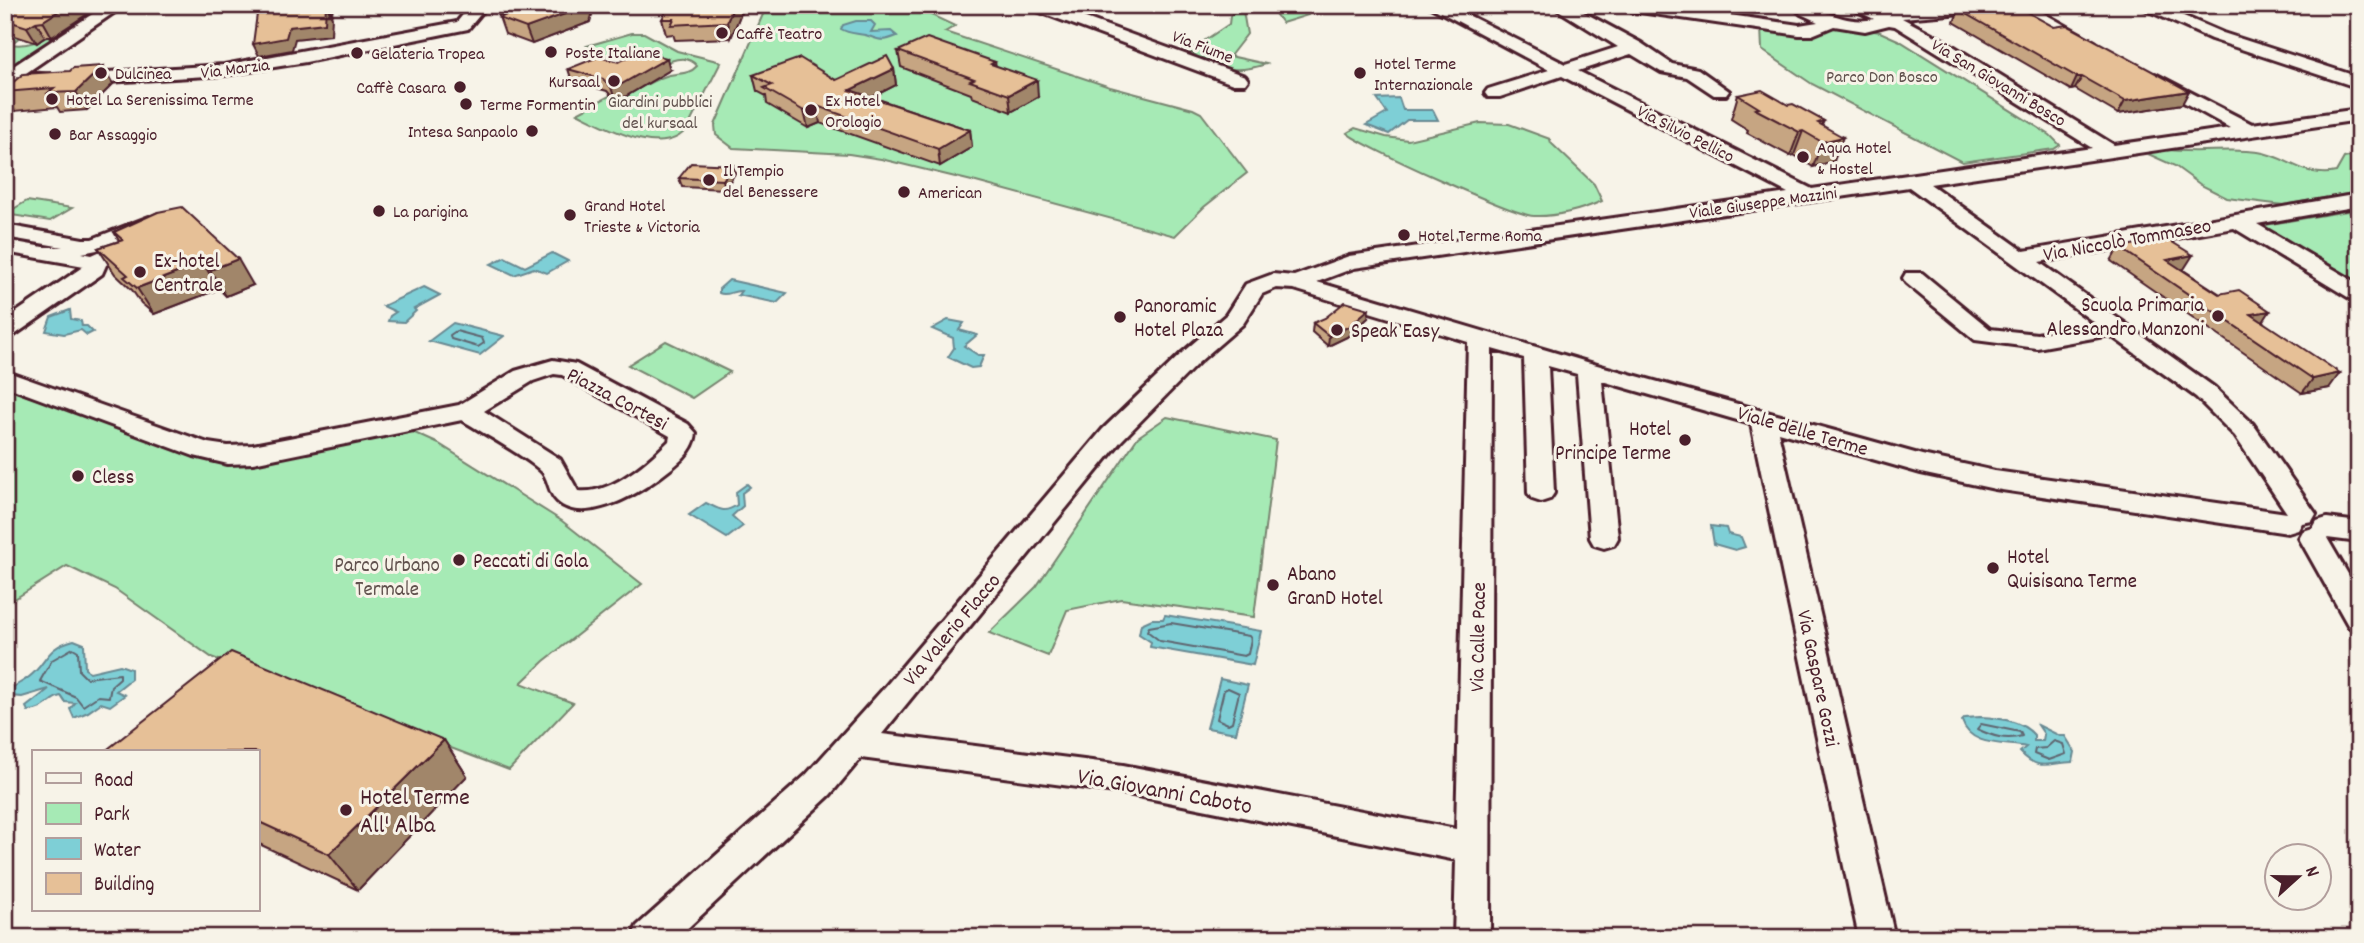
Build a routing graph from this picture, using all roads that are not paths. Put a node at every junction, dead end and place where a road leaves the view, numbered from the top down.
1 (117, 5) edge
2 (480, 5) edge
3 (1035, 5) edge
4 (1435, 5) edge
5 (1558, 5) edge
6 (1626, 5) edge
7 (1853, 5) edge
8 (1998, 5) edge
9 (2017, 5) edge
10 (2144, 5) edge
11 (1799, 7) edge
12 (1878, 20) junction
13 (1833, 21) junction
14 (1635, 47) junction
15 (2100, 49) edge
16 (1562, 69) junction
17 (2145, 73) edge
18 (7, 75) edge
19 (1239, 80) dead end
20 (2359, 83) edge
21 (1720, 91) dead end
22 (1494, 93) dead end
23 (2359, 114) edge
24 (2248, 130) junction
25 (2110, 150) junction
26 (2090, 154) junction
27 (1913, 181) junction
28 (1810, 196) junction
29 (2359, 200) edge
30 (2236, 220) junction
31 (5, 231) edge
32 (5, 246) edge
33 (78, 246) junction
34 (57, 255) junction
35 (2018, 259) junction
36 (95, 262) junction
37 (1914, 278) dead end
38 (1296, 283) junction
39 (2359, 294) edge
40 (1241, 311) joint
41 (2114, 327) junction
42 (5, 331) edge
43 (1480, 337) junction
44 (1536, 354) junction
45 (1590, 370) junction
46 (5, 378) edge
47 (466, 411) junction
48 (1762, 418) junction
49 (1541, 493) dead end
50 (2307, 526) junction
51 (2359, 532) edge
52 (1604, 538) dead end
53 (2359, 619) edge
54 (854, 744) junction
55 (1474, 848) junction
56 (650, 938) edge
57 (1472, 938) edge
58 (1877, 938) edge

1 - 18 street
2 - 18 street, Via Marzia
3 - 19 street, Via Fiume
4 - 16 street, Via Silvio Pellico
5 - 14 street
6 - 13 street
7 - 12 street, Via San Giovanni Bosco
8 - 12 street
9 - 15 street
10 - 20 street
11 - 13 street, Via San Giovanni Bosco
12 - 13 street, Via San Giovanni Bosco
12 - 25 street, Via San Giovanni Bosco
12 - 26 street, Via San Giovanni Bosco
14 - 16 street
14 - 21 street
16 - 22 street
16 - 28 street, Via Silvio Pellico
17 - 24 street
23 - 24 street, Viale Giuseppe Mazzini
24 - 25 street, Viale Giuseppe Mazzini
25 - 26 street, Viale Giuseppe Mazzini
26 - 27 street, Viale Giuseppe Mazzini
27 - 28 street, Viale Giuseppe Mazzini
27 - 35 street
28 - 38 street, Viale Giuseppe Mazzini
29 - 30 street, Via Niccolò Tommaseo
30 - 35 street, Via Niccolò Tommaseo
30 - 39 street
31 - 33 street
32 - 34 street
33 - 34 street
33 - 36 street
34 - 36 street
35 - 41 street
36 - 42 street
37 - 41 street
38 - 40 street
38 - 43 street, Viale delle Terme
40 - 54 street, Via Valerio Flacco
41 - 50 street
43 - 44 street, Viale delle Terme
43 - 55 street, Via Calle Pace
44 - 45 street, Viale delle Terme
44 - 49 street
45 - 48 street, Viale delle Terme
45 - 52 street
46 - 47 street
47 - 47 street, Piazza Cortesi
48 - 50 street, Viale delle Terme
48 - 58 street, Via Gaspare Gozzi
50 - 51 street, Viale delle Terme
50 - 53 street
54 - 55 street, Via Giovanni Caboto
54 - 56 street, Via Valerio Flacco
55 - 57 street, Via Calle Pace

